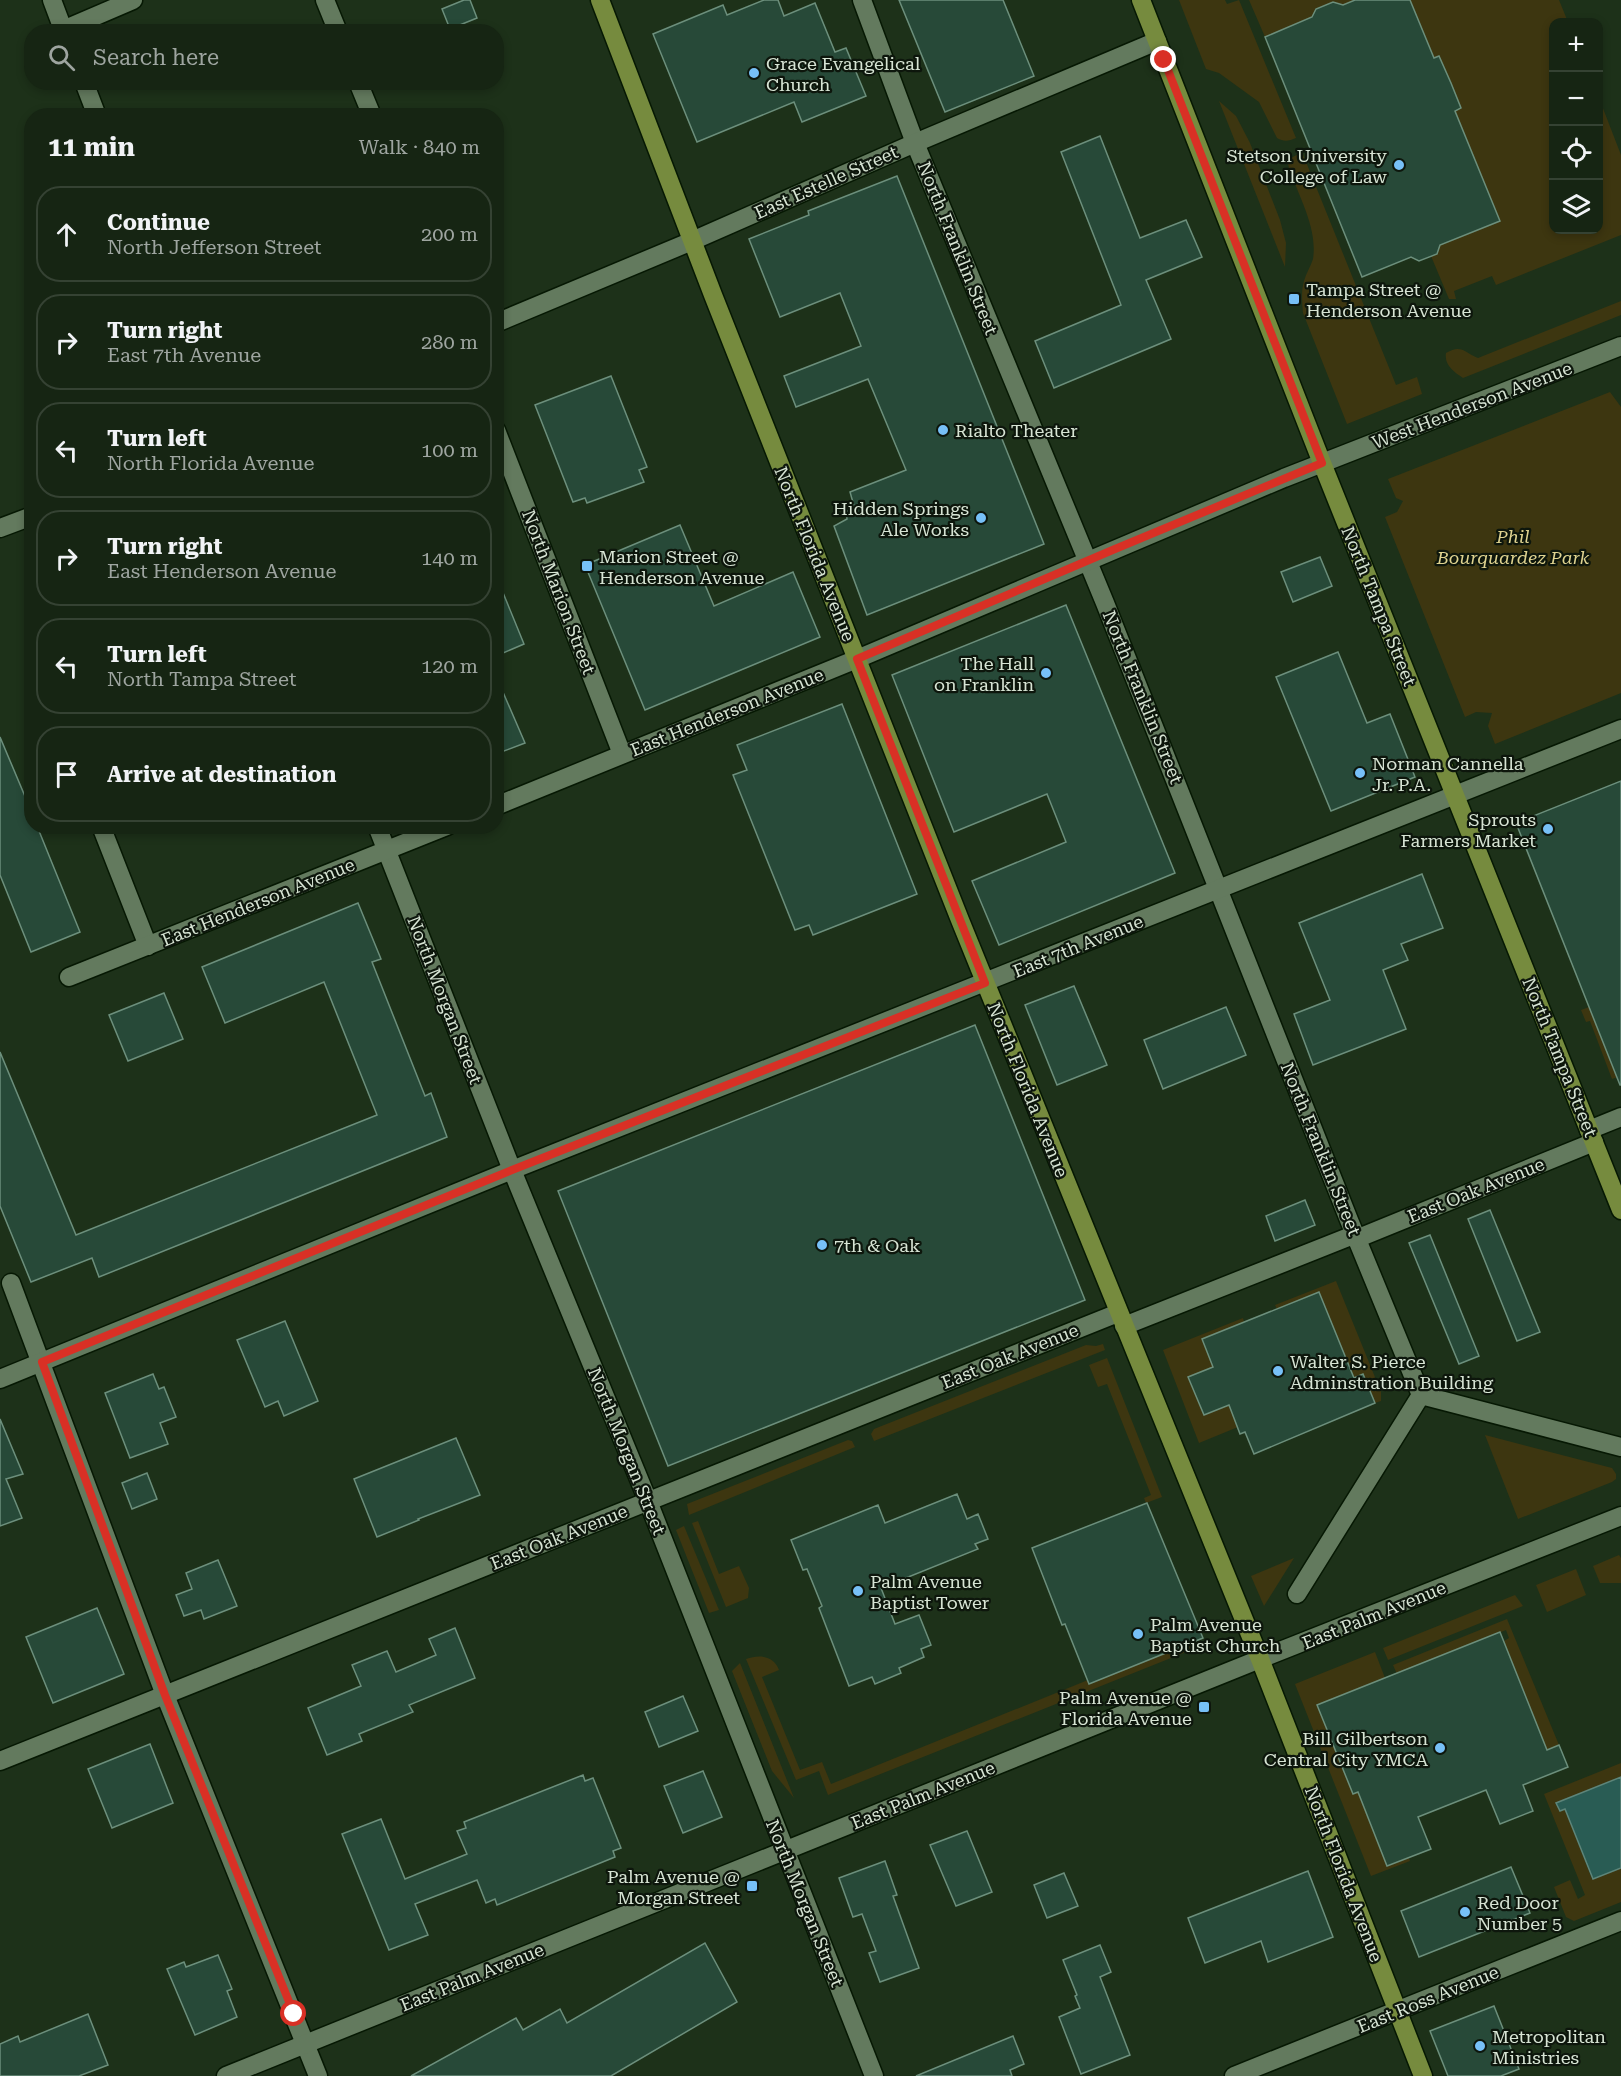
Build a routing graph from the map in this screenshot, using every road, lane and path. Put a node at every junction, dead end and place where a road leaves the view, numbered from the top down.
1 (52, 0) edge
2 (133, 0) edge
3 (325, 0) edge
4 (600, 0) edge
5 (862, 0) edge
6 (1141, 0) edge
7 (61, 24) edge
8 (80, 24) edge
9 (335, 24) edge
10 (1157, 41) junction
11 (87, 90) edge
12 (361, 90) edge
13 (94, 108) edge
14 (369, 108) edge
15 (915, 143) junction
16 (692, 241) junction
17 (504, 320) edge
18 (1621, 346) edge
19 (504, 451) edge
20 (1322, 463) junction
21 (24, 519) edge
22 (0, 528) edge
23 (1087, 560) junction
24 (857, 659) junction
25 (1621, 729) edge
26 (622, 754) junction
27 (1455, 795) junction
28 (504, 803) edge
29 (104, 834) edge
30 (380, 834) edge
31 (428, 834) edge
32 (387, 851) junction
33 (1219, 891) junction
34 (148, 946) junction
35 (69, 977) dead end
36 (985, 983) junction
37 (1621, 1117) edge
38 (1592, 1136) junction
39 (512, 1170) junction
40 (1621, 1210) edge
41 (1356, 1239) junction
42 (11, 1283) dead end
43 (1121, 1319) junction
44 (42, 1362) junction
45 (0, 1379) edge
46 (1421, 1395) junction
47 (1621, 1448) edge
48 (648, 1501) junction
49 (1621, 1516) edge
50 (1297, 1594) dead end
51 (1260, 1659) junction
52 (165, 1695) junction
53 (0, 1761) edge
54 (784, 1851) junction
55 (1621, 1921) edge
56 (1397, 2011) junction
57 (306, 2044) junction
58 (225, 2076) edge
59 (318, 2076) edge
60 (874, 2076) edge
61 (1234, 2076) edge
62 (1423, 2076) edge

1 - 7 street
2 - 8 street
3 - 9 street
4 - 16 main road, North Florida Avenue
5 - 15 street, North Franklin Street
6 - 10 main road, North Tampa Street
10 - 15 street, East Estelle Street
10 - 20 main road, North Tampa Street
11 - 13 street
12 - 14 street
15 - 16 street, East Estelle Street
15 - 23 street, North Franklin Street
16 - 17 street, East Estelle Street
16 - 24 main road, North Florida Avenue
18 - 20 street, West Henderson Avenue
19 - 26 street, North Marion Street
20 - 23 street, East Henderson Avenue
20 - 27 main road, North Tampa Street
21 - 22 street
23 - 24 street, East Henderson Avenue
23 - 33 street, North Franklin Street
24 - 26 street, East Henderson Avenue
24 - 36 main road, North Florida Avenue
25 - 27 street, East 7th Avenue
26 - 28 street, East Henderson Avenue
27 - 33 street, East 7th Avenue
27 - 38 main road, North Tampa Street
29 - 34 street
30 - 32 street, North Morgan Street
31 - 32 street, East Henderson Avenue
32 - 34 street, East Henderson Avenue
32 - 39 street, North Morgan Street
33 - 36 street, East 7th Avenue
33 - 41 street, North Franklin Street
34 - 35 street, East Henderson Avenue
36 - 39 street, East 7th Avenue
36 - 43 main road, North Florida Avenue
37 - 38 street, East Oak Avenue
38 - 40 main road, North Tampa Street
38 - 41 street, East Oak Avenue
39 - 44 street, East 7th Avenue
39 - 48 street, North Morgan Street
41 - 43 street, East Oak Avenue
41 - 46 street, North Franklin Street
42 - 44 street
43 - 48 street, East Oak Avenue
43 - 51 main road, North Florida Avenue
44 - 45 street, East 7th Avenue
44 - 52 street
46 - 47 street
46 - 50 street
48 - 52 street, East Oak Avenue
48 - 54 street, North Morgan Street
49 - 51 street, East Palm Avenue
51 - 54 street, East Palm Avenue
51 - 56 main road, North Florida Avenue
52 - 53 street, East Oak Avenue
52 - 57 street
54 - 57 street, East Palm Avenue
54 - 60 street, North Morgan Street
55 - 56 street, East Ross Avenue
56 - 61 street, East Ross Avenue
56 - 62 main road, North Florida Avenue
57 - 58 street, East Palm Avenue
57 - 59 street

